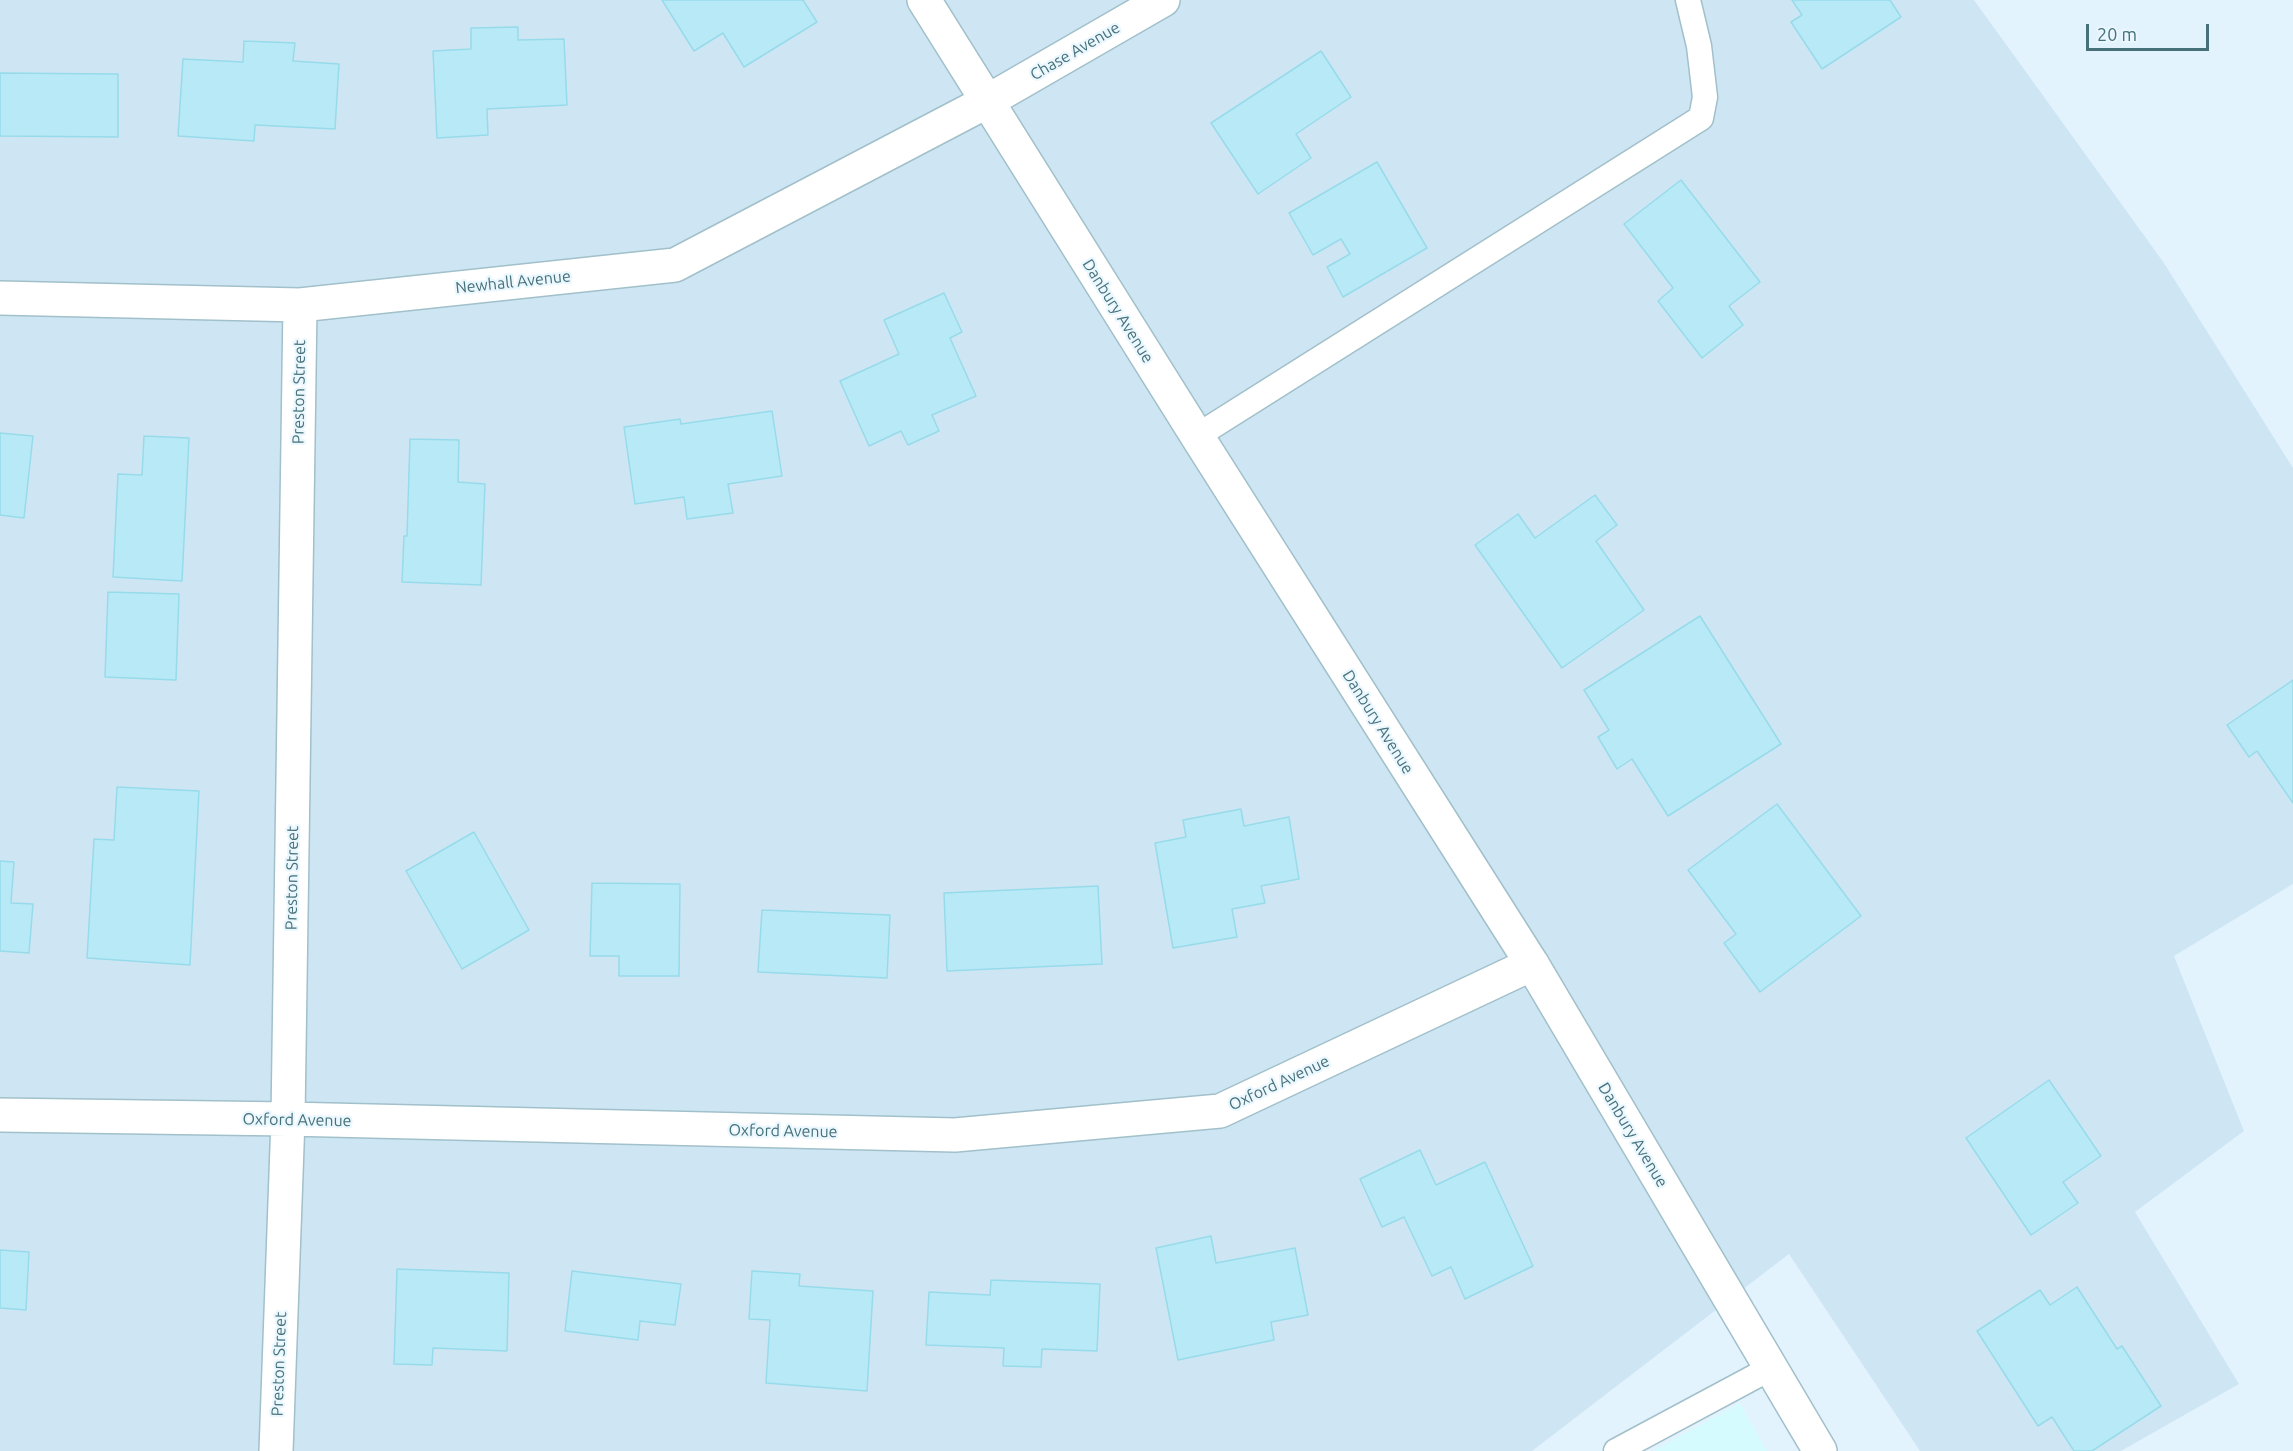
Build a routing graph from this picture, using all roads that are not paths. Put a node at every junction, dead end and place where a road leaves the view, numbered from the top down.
1 (924, 0) edge
2 (1162, 0) edge
3 (1688, 0) edge
4 (986, 102) junction
5 (0, 298) edge
6 (300, 305) junction
7 (1197, 436) junction
8 (1532, 964) junction
9 (0, 1115) edge
10 (288, 1119) junction
11 (1771, 1368) junction
12 (276, 1451) edge
13 (1616, 1451) edge
14 (1820, 1451) edge

1 - 4 street, Danbury Avenue
2 - 4 street, Chase Avenue
3 - 7 lane
4 - 6 street, Newhall Avenue
4 - 7 street, Danbury Avenue
5 - 6 street, Newhall Avenue
6 - 10 street, Preston Street
7 - 8 street, Danbury Avenue
8 - 10 street, Oxford Avenue
8 - 11 street, Danbury Avenue
9 - 10 street, Oxford Avenue
10 - 12 street, Preston Street
11 - 13 lane
11 - 14 street, Danbury Avenue

